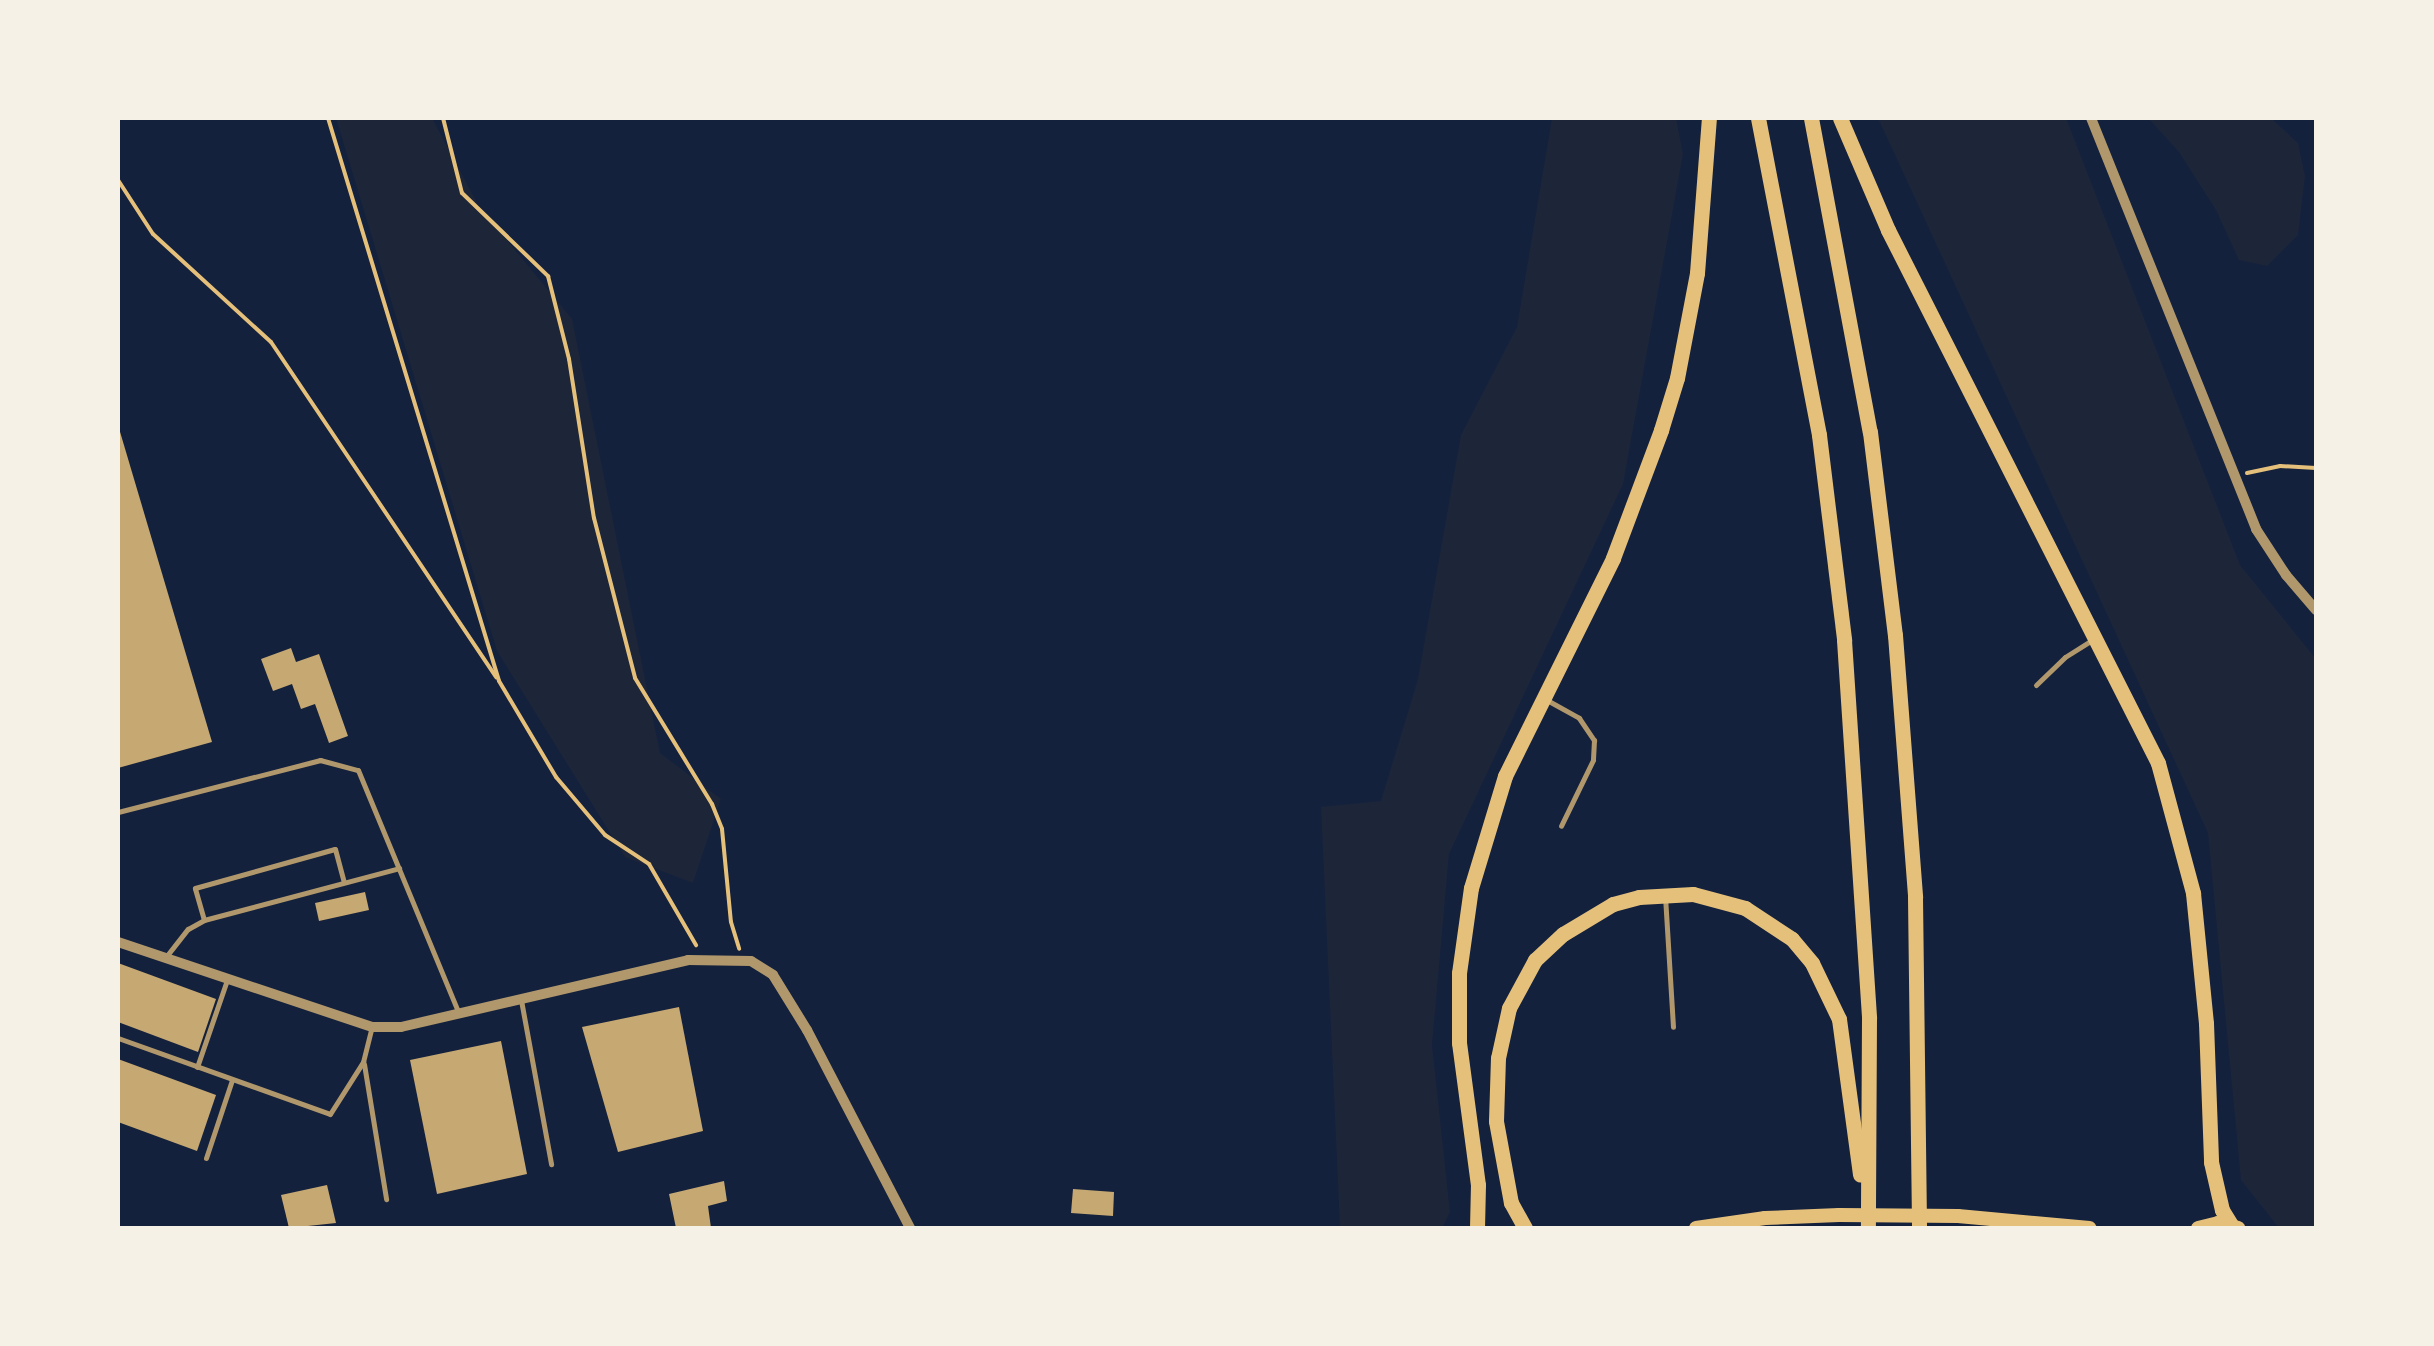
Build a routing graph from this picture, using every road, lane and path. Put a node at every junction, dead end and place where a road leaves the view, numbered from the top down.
1 (328, 118) edge
2 (443, 118) edge
3 (1709, 118) edge
4 (1758, 118) edge
5 (1811, 118) edge
6 (1840, 118) edge
7 (2091, 118) edge
8 (118, 180) edge
9 (2316, 468) edge
10 (2237, 476) junction
11 (2316, 610) edge
12 (2097, 638) junction
13 (499, 681) junction
14 (2036, 685) dead end
15 (1542, 697) junction
16 (118, 812) edge
17 (1561, 826) dead end
18 (399, 868) junction
19 (344, 882) junction
20 (1665, 893) junction
21 (204, 920) junction
22 (118, 942) edge
23 (165, 958) junction
24 (704, 958) junction
25 (742, 958) junction
26 (227, 980) junction
27 (520, 1000) junction
28 (459, 1014) junction
29 (372, 1027) junction
30 (1672, 1027) dead end
31 (118, 1038) edge
32 (364, 1062) junction
33 (197, 1067) junction
34 (232, 1080) junction
35 (206, 1158) dead end
36 (551, 1164) dead end
37 (386, 1199) dead end
38 (2030, 1223) junction
39 (2235, 1227) edge
40 (910, 1228) edge
41 (1477, 1228) edge
42 (1524, 1228) edge
43 (1696, 1228) edge
44 (1868, 1228) edge
45 (1920, 1228) edge
46 (2048, 1228) edge
47 (2090, 1228) edge
48 (2198, 1228) edge

1 - 13 path
2 - 25 path
3 - 15 highway
4 - 44 highway
5 - 45 highway
6 - 12 highway
7 - 10 street
8 - 13 path
9 - 10 path
10 - 11 street
12 - 14 lane
12 - 39 highway
13 - 24 path
15 - 17 lane
15 - 41 highway
16 - 18 lane
18 - 19 lane
18 - 28 lane
19 - 21 lane
19 - 21 lane
20 - 30 lane
20 - 42 highway
20 - 44 highway
21 - 23 lane
22 - 23 street
23 - 26 street
24 - 25 street
24 - 27 street
25 - 40 street
26 - 29 street
26 - 33 lane
27 - 28 street
27 - 36 lane
28 - 29 street
29 - 32 lane
31 - 33 lane
32 - 34 lane
32 - 37 lane
33 - 34 lane
34 - 35 lane
38 - 43 main road
38 - 46 main road
38 - 47 main road
39 - 48 main road

